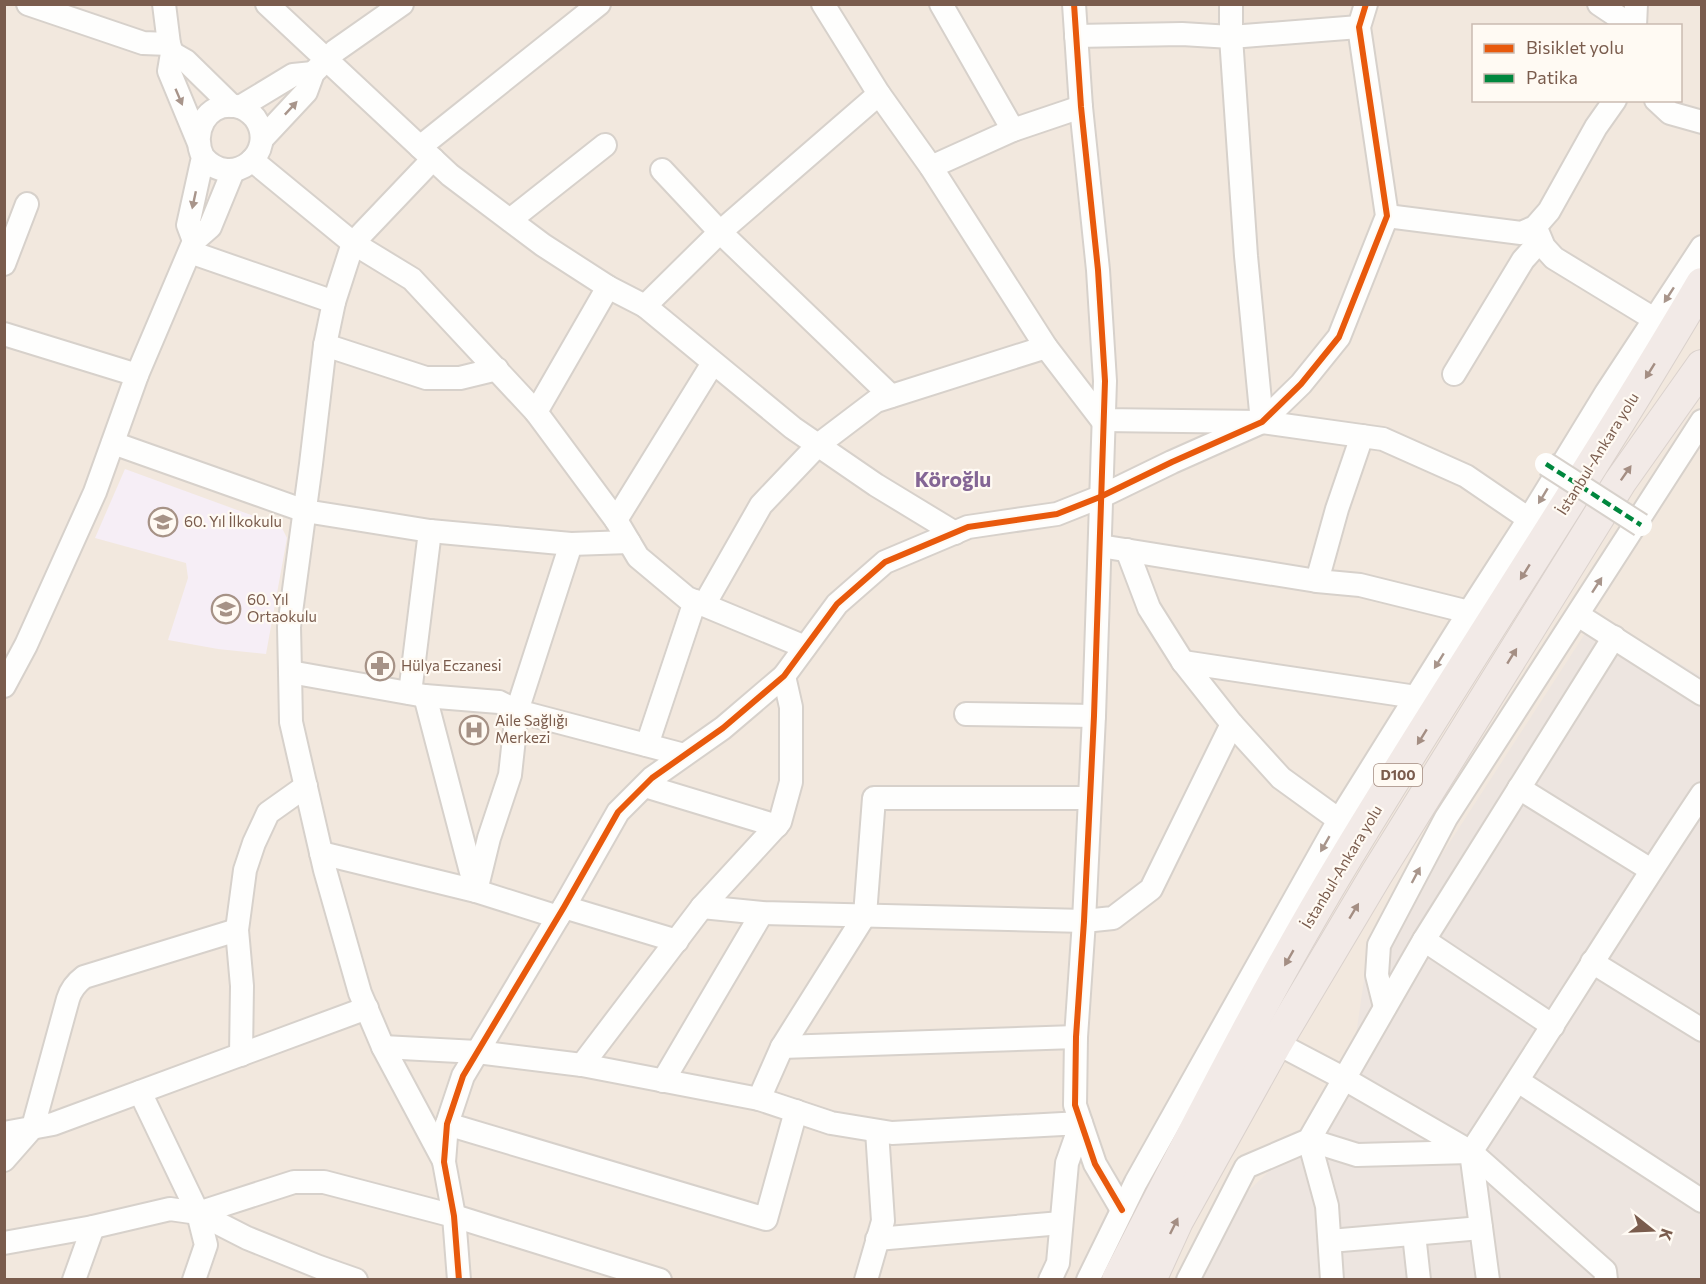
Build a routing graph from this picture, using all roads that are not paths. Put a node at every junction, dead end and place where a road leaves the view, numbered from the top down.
1 (28, 4) edge
2 (164, 4) edge
3 (267, 4) edge
4 (402, 4) edge
5 (598, 4) edge
6 (823, 4) edge
7 (941, 4) edge
8 (1074, 4) edge
9 (1231, 4) edge
10 (1366, 4) edge
11 (1599, 4) edge
12 (1636, 4) edge
13 (290, 15) edge
14 (1630, 24) edge
15 (1633, 24) edge
16 (1359, 27) junction
17 (1076, 36) junction
18 (1231, 38) junction
19 (171, 49) junction
20 (319, 66) junction
21 (879, 94) junction
22 (1614, 102) edge
23 (1658, 102) edge
24 (236, 106) junction
25 (1082, 106) junction
26 (1701, 123) edge
27 (1013, 130) junction
28 (262, 139) junction
29 (605, 145) dead end
30 (200, 149) junction
31 (427, 153) junction
32 (242, 166) junction
33 (931, 167) junction
34 (662, 170) dead end
35 (27, 204) dead end
36 (1387, 216) junction
37 (510, 220) junction
38 (720, 232) junction
39 (1538, 234) junction
40 (352, 243) junction
41 (192, 247) junction
42 (1701, 247) edge
43 (4, 264) edge
44 (1701, 284) edge
45 (608, 287) junction
46 (334, 302) junction
47 (645, 306) junction
48 (1654, 319) junction
49 (4, 334) edge
50 (325, 345) junction
51 (1046, 347) junction
52 (713, 363) junction
53 (1701, 366) edge
54 (496, 369) junction
55 (1454, 374) dead end
56 (138, 375) junction
57 (891, 396) junction
58 (536, 412) junction
59 (1102, 420) junction
60 (1701, 421) edge
61 (1262, 422) junction
62 (1362, 436) junction
63 (113, 443) junction
64 (818, 445) junction
65 (1546, 464) dead end
66 (1100, 497) junction
67 (305, 511) junction
68 (1529, 519) junction
69 (616, 520) junction
70 (1641, 525) dead end
71 (430, 531) junction
72 (955, 533) junction
73 (629, 542) junction
74 (571, 544) junction
75 (1100, 546) junction
76 (1127, 550) junction
77 (1317, 581) junction
78 (700, 603) junction
79 (1469, 612) junction
80 (1578, 615) junction
81 (1614, 638) junction
82 (806, 647) junction
83 (1183, 662) junction
84 (290, 672) junction
85 (784, 676) junction
86 (4, 686) edge
87 (1701, 694) edge
88 (418, 695) junction
89 (1416, 698) junction
90 (517, 711) junction
91 (966, 714) dead end
92 (1094, 716) junction
93 (1232, 724) junction
94 (647, 745) junction
95 (684, 755) junction
96 (306, 786) junction
97 (645, 786) junction
98 (1519, 788) junction
99 (1701, 794) edge
100 (1089, 798) junction
101 (1339, 820) junction
102 (777, 826) junction
103 (321, 853) junction
104 (1651, 870) junction
105 (476, 891) junction
106 (702, 907) junction
107 (561, 912) junction
108 (762, 913) junction
109 (865, 915) junction
110 (1084, 921) junction
111 (237, 930) junction
112 (1424, 940) junction
113 (677, 941) junction
114 (1592, 962) junction
115 (1385, 1007) junction
116 (367, 1008) junction
117 (1553, 1026) junction
118 (1249, 1028) junction
119 (1701, 1030) edge
120 (1076, 1037) junction
121 (1276, 1043) junction
122 (383, 1047) junction
123 (782, 1047) junction
124 (477, 1052) junction
125 (241, 1055) junction
126 (582, 1065) junction
127 (1343, 1078) junction
128 (663, 1081) junction
129 (1518, 1081) junction
130 (140, 1092) junction
131 (759, 1099) junction
132 (795, 1111) junction
133 (1081, 1123) junction
134 (447, 1124) junction
135 (33, 1127) junction
136 (877, 1131) junction
137 (4, 1133) edge
138 (1309, 1140) junction
139 (1471, 1152) junction
140 (4, 1160) edge
141 (444, 1162) junction
142 (1701, 1201) edge
143 (1122, 1210) junction
144 (198, 1214) junction
145 (454, 1216) junction
146 (1061, 1223) junction
147 (93, 1227) junction
148 (1481, 1228) junction
149 (1414, 1234) junction
150 (877, 1239) junction
151 (1330, 1241) junction
152 (4, 1244) edge
153 (1611, 1277) edge
154 (74, 1280) edge
155 (194, 1280) edge
156 (356, 1280) edge
157 (459, 1280) edge
158 (660, 1280) edge
159 (866, 1280) edge
160 (1050, 1280) edge
161 (1088, 1280) edge
162 (1118, 1280) edge
163 (1150, 1280) edge
164 (1188, 1280) edge
165 (1332, 1280) edge
166 (1419, 1280) edge
167 (1488, 1280) edge

1 - 19 street
2 - 19 street
3 - 13 street
4 - 20 street
5 - 31 street
6 - 21 street
7 - 27 street
8 - 17 street
9 - 18 street
10 - 16 street
11 - 14 street
12 - 15 street
13 - 20 street
16 - 18 street
16 - 36 street
17 - 18 street
17 - 25 street
18 - 61 street
19 - 24 street
19 -> 30 street
20 - 24 street
28 -> 20 street
20 - 31 street
21 - 33 street
21 - 38 street
22 - 39 street
23 - 26 street
24 - 28 street
24 - 30 street
25 - 27 street
25 - 59 street
27 - 33 street
28 - 32 street
29 - 37 street
30 - 32 street
30 -> 41 street
31 - 37 street
31 - 40 street
32 - 40 street
32 - 41 street
33 - 51 street
34 - 38 street
35 - 43 street
36 - 39 street
36 - 61 street
37 - 45 street
38 - 47 street
38 - 57 street
39 - 48 street
39 - 55 street
40 - 46 street
40 - 54 street
41 - 46 street
41 - 56 street
42 -> 48 street
44 -> 118 highway, İstanbul-Ankara yolu / D100
45 - 47 street
45 - 58 street
46 - 50 street
47 - 52 street
48 -> 68 street
49 - 56 street
50 - 54 street
50 - 67 street
51 - 57 street
51 - 59 street
52 - 64 street
52 - 69 street
121 -> 53 highway, D100
54 - 58 street
56 - 63 street
57 - 64 street
58 - 69 street
59 - 61 street
59 - 66 street
80 -> 60 street
61 - 62 street
61 - 66 street
62 - 68 street
62 - 77 street
63 - 67 street
63 - 86 street
64 - 72 street
64 - 78 street
65 - 70 street, bridge
66 - 72 street
66 - 75 street
67 - 71 street
67 - 84 street
68 - 79 street
69 - 73 street
71 - 74 street
71 - 88 street
72 - 82 street
73 - 74 street
73 - 78 street
74 - 90 street
75 - 76 street
75 - 92 street
76 - 77 street
76 - 83 street
77 - 79 street
78 - 82 street
78 - 94 street
79 -> 89 street
80 - 81 street
115 -> 80 street
81 - 87 street
81 - 98 street
82 - 85 street
83 - 89 street
83 - 93 street
84 - 88 street
84 - 96 street
85 - 95 street
85 - 102 street
88 - 90 street
88 - 105 street
89 - 101 street
90 - 94 street
90 - 105 street
91 - 92 street
92 - 100 street
93 - 101 street
93 - 110 street
94 - 95 street
95 - 97 street
96 - 103 street
96 - 111 street
97 - 102 street
97 - 107 street
98 - 104 street
98 - 112 street
99 - 104 street
100 - 109 street
100 - 110 street
101 -> 143 street
102 - 106 street
103 - 105 street
103 - 116 street
104 - 114 street
105 - 107 street
106 - 108 street
106 - 113 street
107 - 113 street
107 - 124 street
108 - 109 street
108 - 128 street
109 - 110 street
109 - 123 street
110 - 120 street
111 - 125 street
111 - 135 street
112 - 115 street
112 - 117 street
113 - 126 street
114 - 117 street
114 - 119 street
115 - 127 street
116 - 122 street
116 - 125 street
117 - 129 street
118 - 121 street
118 - 162 highway, İstanbul-Ankara yolu / D100
120 - 123 street
120 - 133 street
121 - 127 street
163 -> 121 highway, D100
122 - 124 street
122 - 141 street
123 - 131 street
124 - 126 street
124 - 134 street
125 - 130 street
126 - 128 street
127 - 138 street
127 - 139 street
128 - 131 street
129 - 139 street
129 - 142 street
130 - 135 street
130 - 144 street
131 - 132 street
132 - 134 street
132 - 136 street
133 - 136 street
133 - 143 street
133 - 146 street
134 - 141 street
135 - 137 street
135 - 140 street
136 - 150 street
138 - 139 street
138 - 151 street
138 - 164 street
139 - 148 street
139 - 153 street
141 - 145 street
143 - 161 street
144 - 145 street
144 - 147 street
144 - 155 street
144 - 156 street
145 - 157 street
145 - 158 street
146 - 150 street
146 - 160 street
147 - 152 street
147 - 154 street
148 - 149 street
148 - 167 street
149 - 151 street
149 - 166 street
150 - 159 street
151 - 165 street

